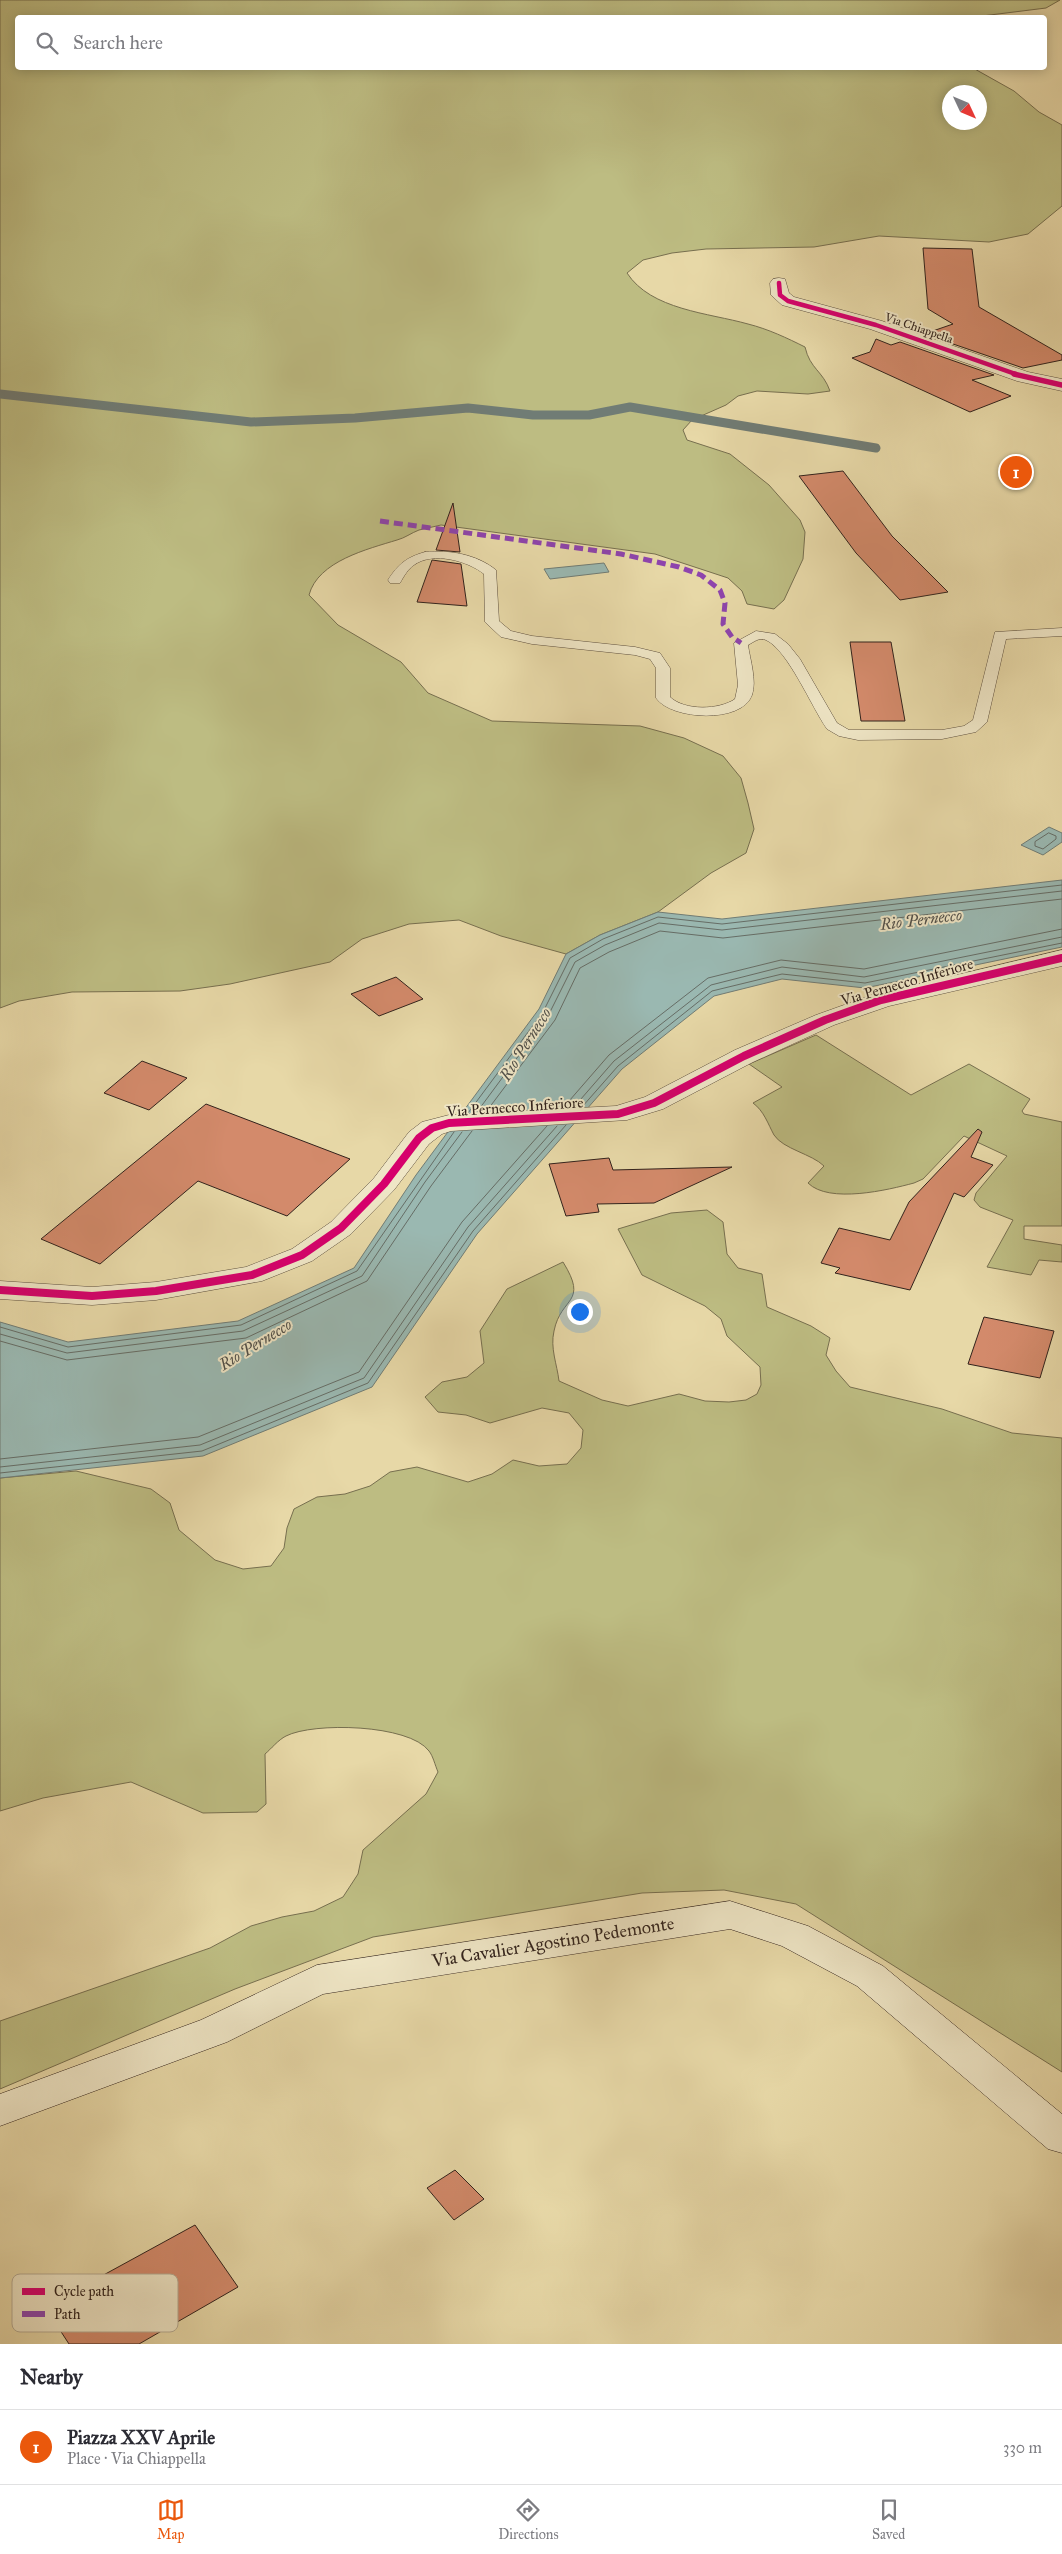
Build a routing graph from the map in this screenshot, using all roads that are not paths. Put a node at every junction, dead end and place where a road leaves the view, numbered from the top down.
1 (779, 283) dead end
2 (1062, 385) edge
3 (395, 580) dead end
4 (1062, 632) edge
5 (1062, 958) edge
6 (0, 1290) edge
7 (0, 2110) edge
8 (1062, 2137) edge

1 - 2 street, Via Chiappella
3 - 4 lane
5 - 6 street, Via Pernecco Inferiore
7 - 8 street, Via Cavalier Agostino Pedemonte

